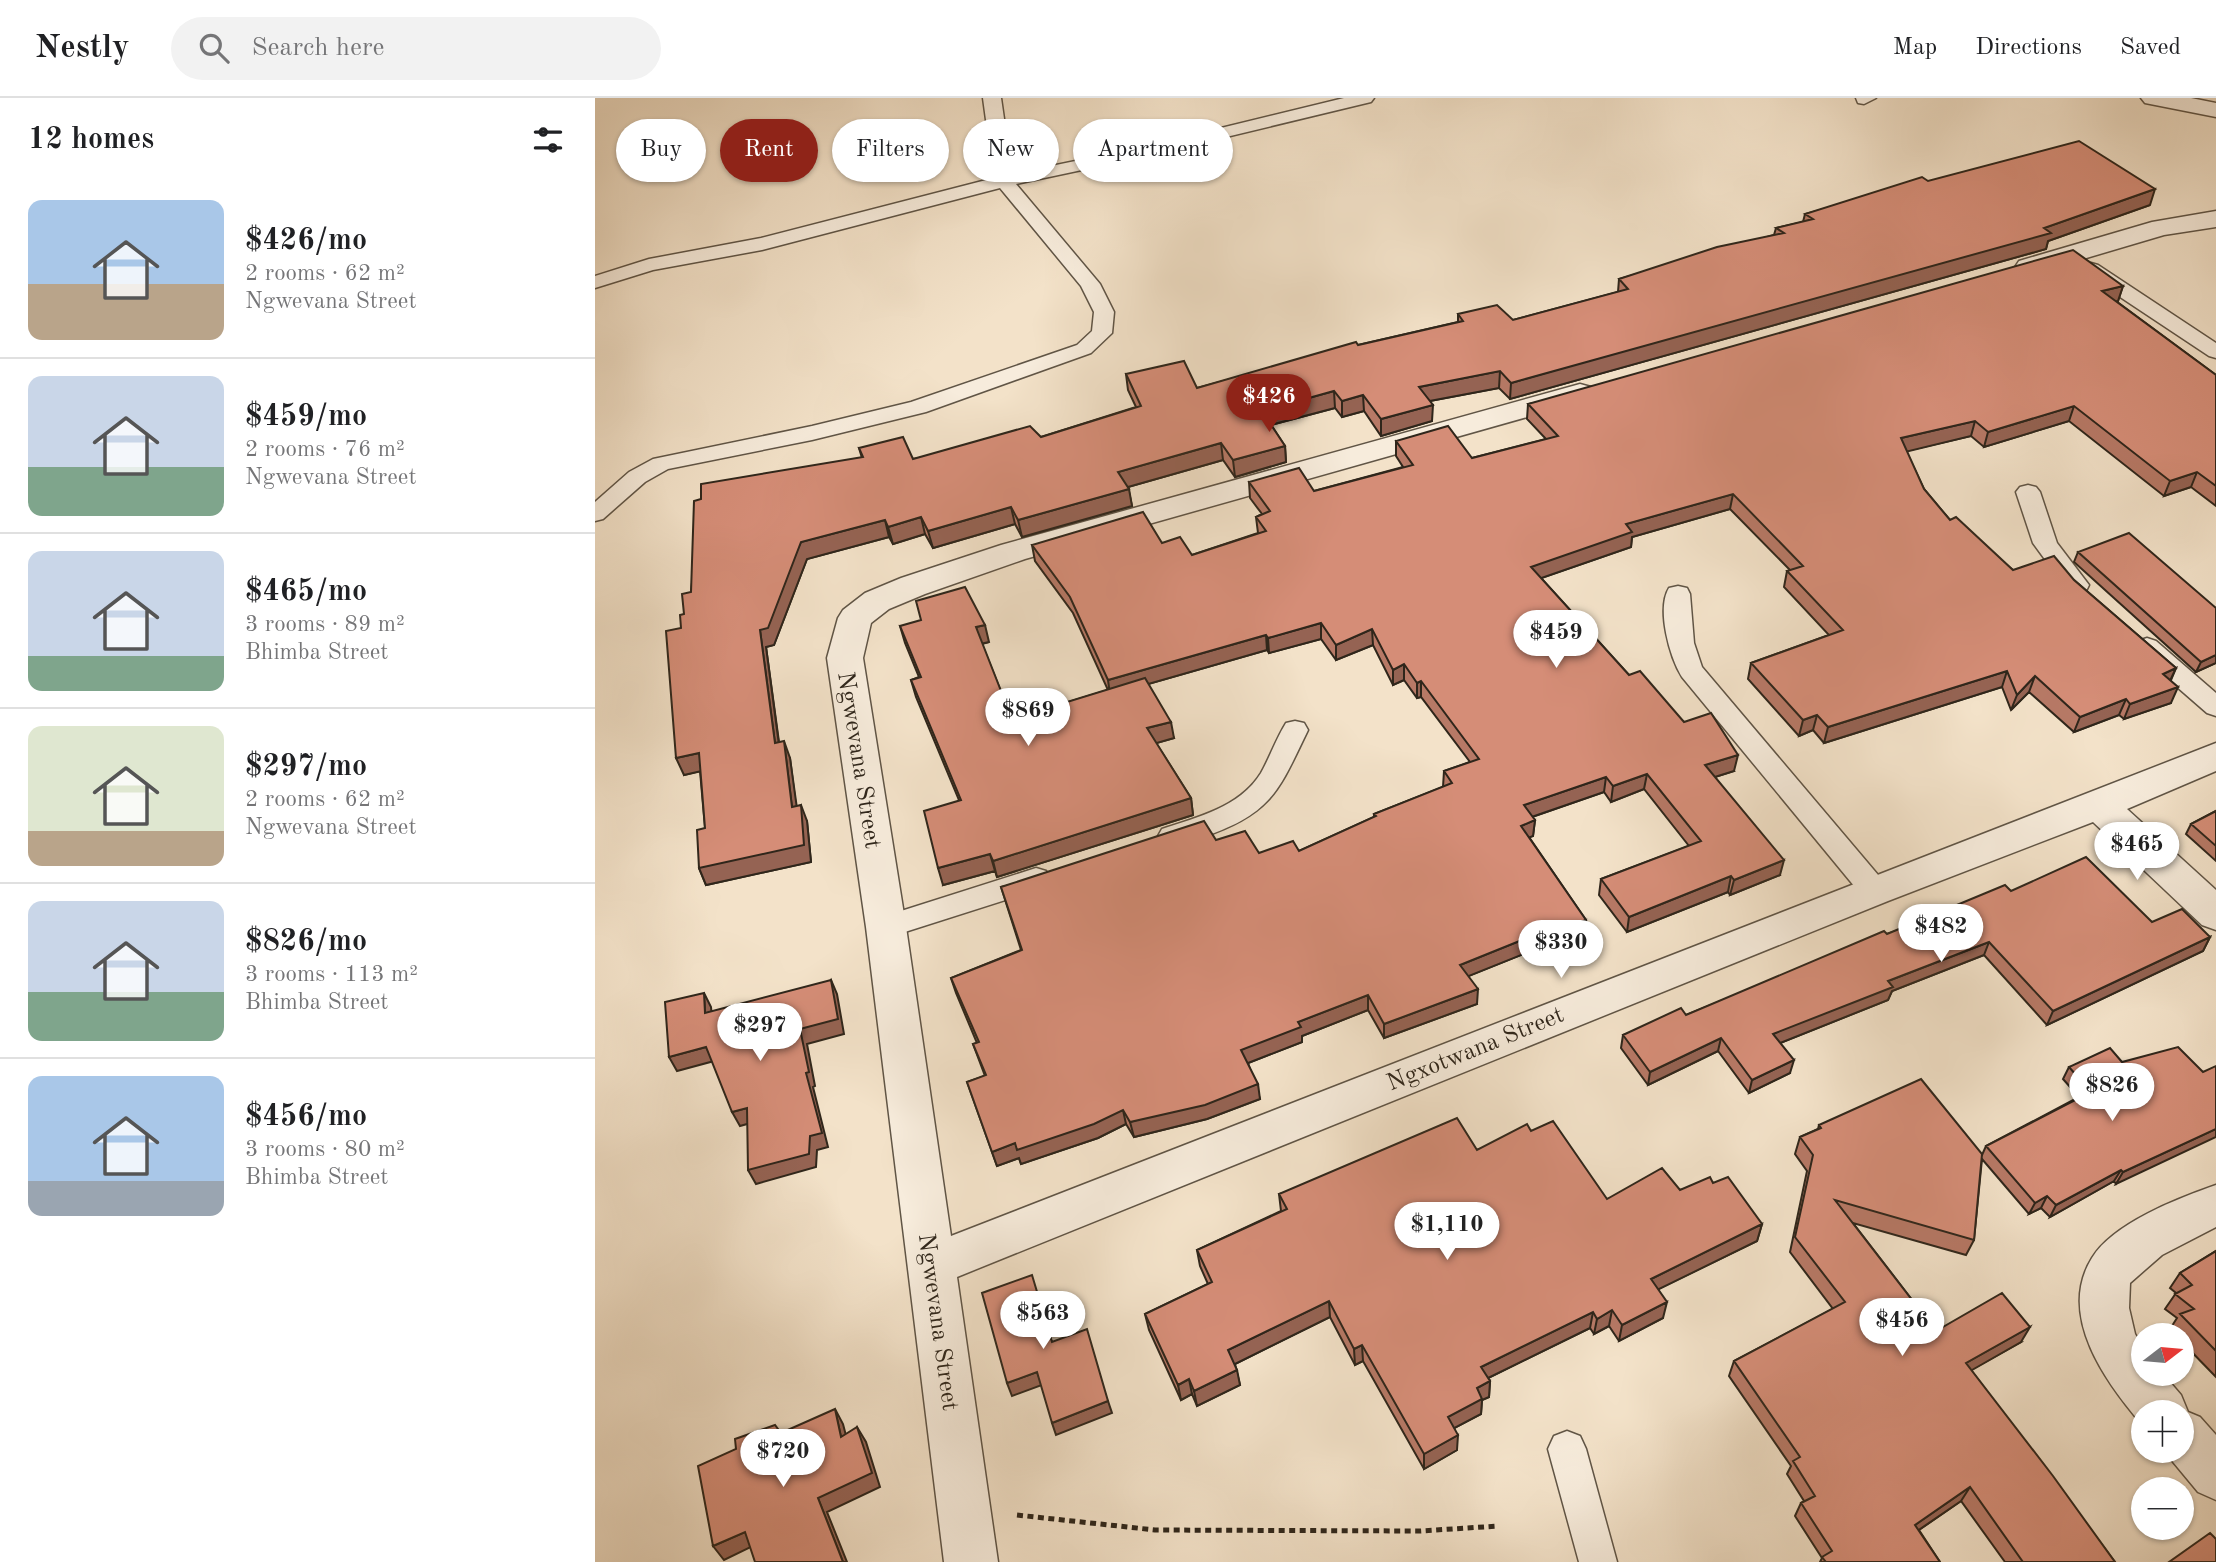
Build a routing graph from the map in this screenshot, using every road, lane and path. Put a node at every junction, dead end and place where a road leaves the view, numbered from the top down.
1 (992, 98) edge
2 (1365, 98) edge
3 (2153, 98) edge
4 (2216, 110) edge
5 (995, 119) edge
6 (1059, 170) edge
7 (1000, 182) edge
8 (1005, 182) edge
9 (2216, 219) edge
10 (2071, 255) junction
11 (2004, 274) edge
12 (595, 282) edge
13 (2216, 352) edge
14 (1616, 383) edge
15 (2028, 492) dead end
16 (595, 514) edge
17 (1678, 594) dead end
18 (2099, 604) edge
19 (2128, 630) edge
20 (2216, 707) edge
21 (1295, 730) dead end
22 (2216, 756) edge
23 (2099, 805) junction
24 (1147, 844) edge
25 (1055, 873) edge
26 (1874, 890) junction
27 (2216, 914) edge
28 (885, 927) junction
29 (2216, 1205) edge
30 (931, 1265) junction
31 (2154, 1400) edge
32 (1567, 1448) dead end
33 (2194, 1448) edge
34 (2216, 1474) edge
35 (964, 1508) junction
36 (1499, 1526) dead end
37 (971, 1562) edge
38 (1598, 1562) edge

1 - 5 lane
2 - 6 lane
3 - 4 street
7 - 12 lane
8 - 16 lane
9 - 10 street
10 - 11 street
10 - 13 lane
14 - 28 street, Ngwevana Street
15 - 18 lane
17 - 26 lane
19 - 20 lane
21 - 24 lane
22 - 23 street, Ngxotwana Street
23 - 26 street, Ngxotwana Street
23 - 27 street
25 - 28 lane
26 - 30 street, Ngxotwana Street
28 - 30 street, Ngwevana Street
29 - 31 street
30 - 35 street, Ngwevana Street
32 - 38 lane
33 - 34 street
35 - 36 path
35 - 37 street, Ngwevana Street

